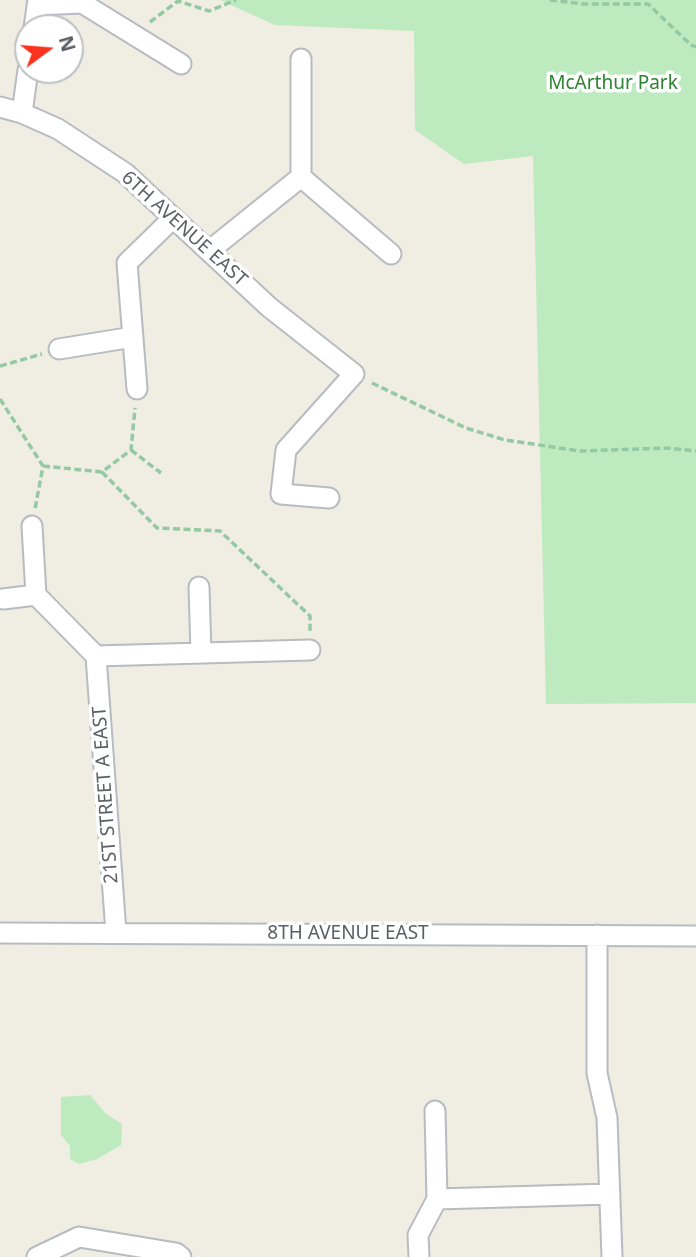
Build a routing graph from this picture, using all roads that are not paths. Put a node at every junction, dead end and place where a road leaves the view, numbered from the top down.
1 (37, 2) edge
2 (301, 60) dead end
3 (181, 64) dead end
4 (26, 84) edge
5 (0, 107) edge
6 (22, 113) junction
7 (301, 177) junction
8 (173, 218) junction
9 (209, 251) junction
10 (391, 254) dead end
11 (133, 337) junction
12 (59, 349) road end
13 (137, 389) road end
14 (328, 498) dead end
15 (32, 526) road end
16 (199, 587) dead end
17 (36, 595) junction
18 (3, 599) dead end
19 (310, 650) road end
20 (201, 653) junction
21 (96, 656) junction
22 (0, 933) edge
23 (116, 933) junction
24 (597, 935) junction
25 (696, 936) edge
26 (435, 1111) dead end
27 (610, 1194) junction
28 (437, 1199) junction
29 (37, 1257) edge
30 (181, 1257) edge
31 (419, 1257) edge
32 (612, 1257) edge

1 - 3 street
2 - 7 street
4 - 6 street
5 - 6 street, 6TH AVENUE EAST
6 - 8 street, 6TH AVENUE EAST
7 - 9 street
7 - 10 street
8 - 9 street, 6TH AVENUE EAST
8 - 11 street
9 - 14 street, 6TH AVENUE EAST
11 - 12 street
11 - 13 street
15 - 17 street
16 - 20 street
17 - 18 street
17 - 21 street
19 - 20 street
20 - 21 street
21 - 23 street, 21ST STREET A EAST
22 - 23 street, 8TH AVENUE EAST
23 - 24 street, 8TH AVENUE EAST
24 - 25 street, 8TH AVENUE EAST
24 - 27 street
26 - 28 street
27 - 28 street
27 - 32 street
28 - 31 street
29 - 30 street

